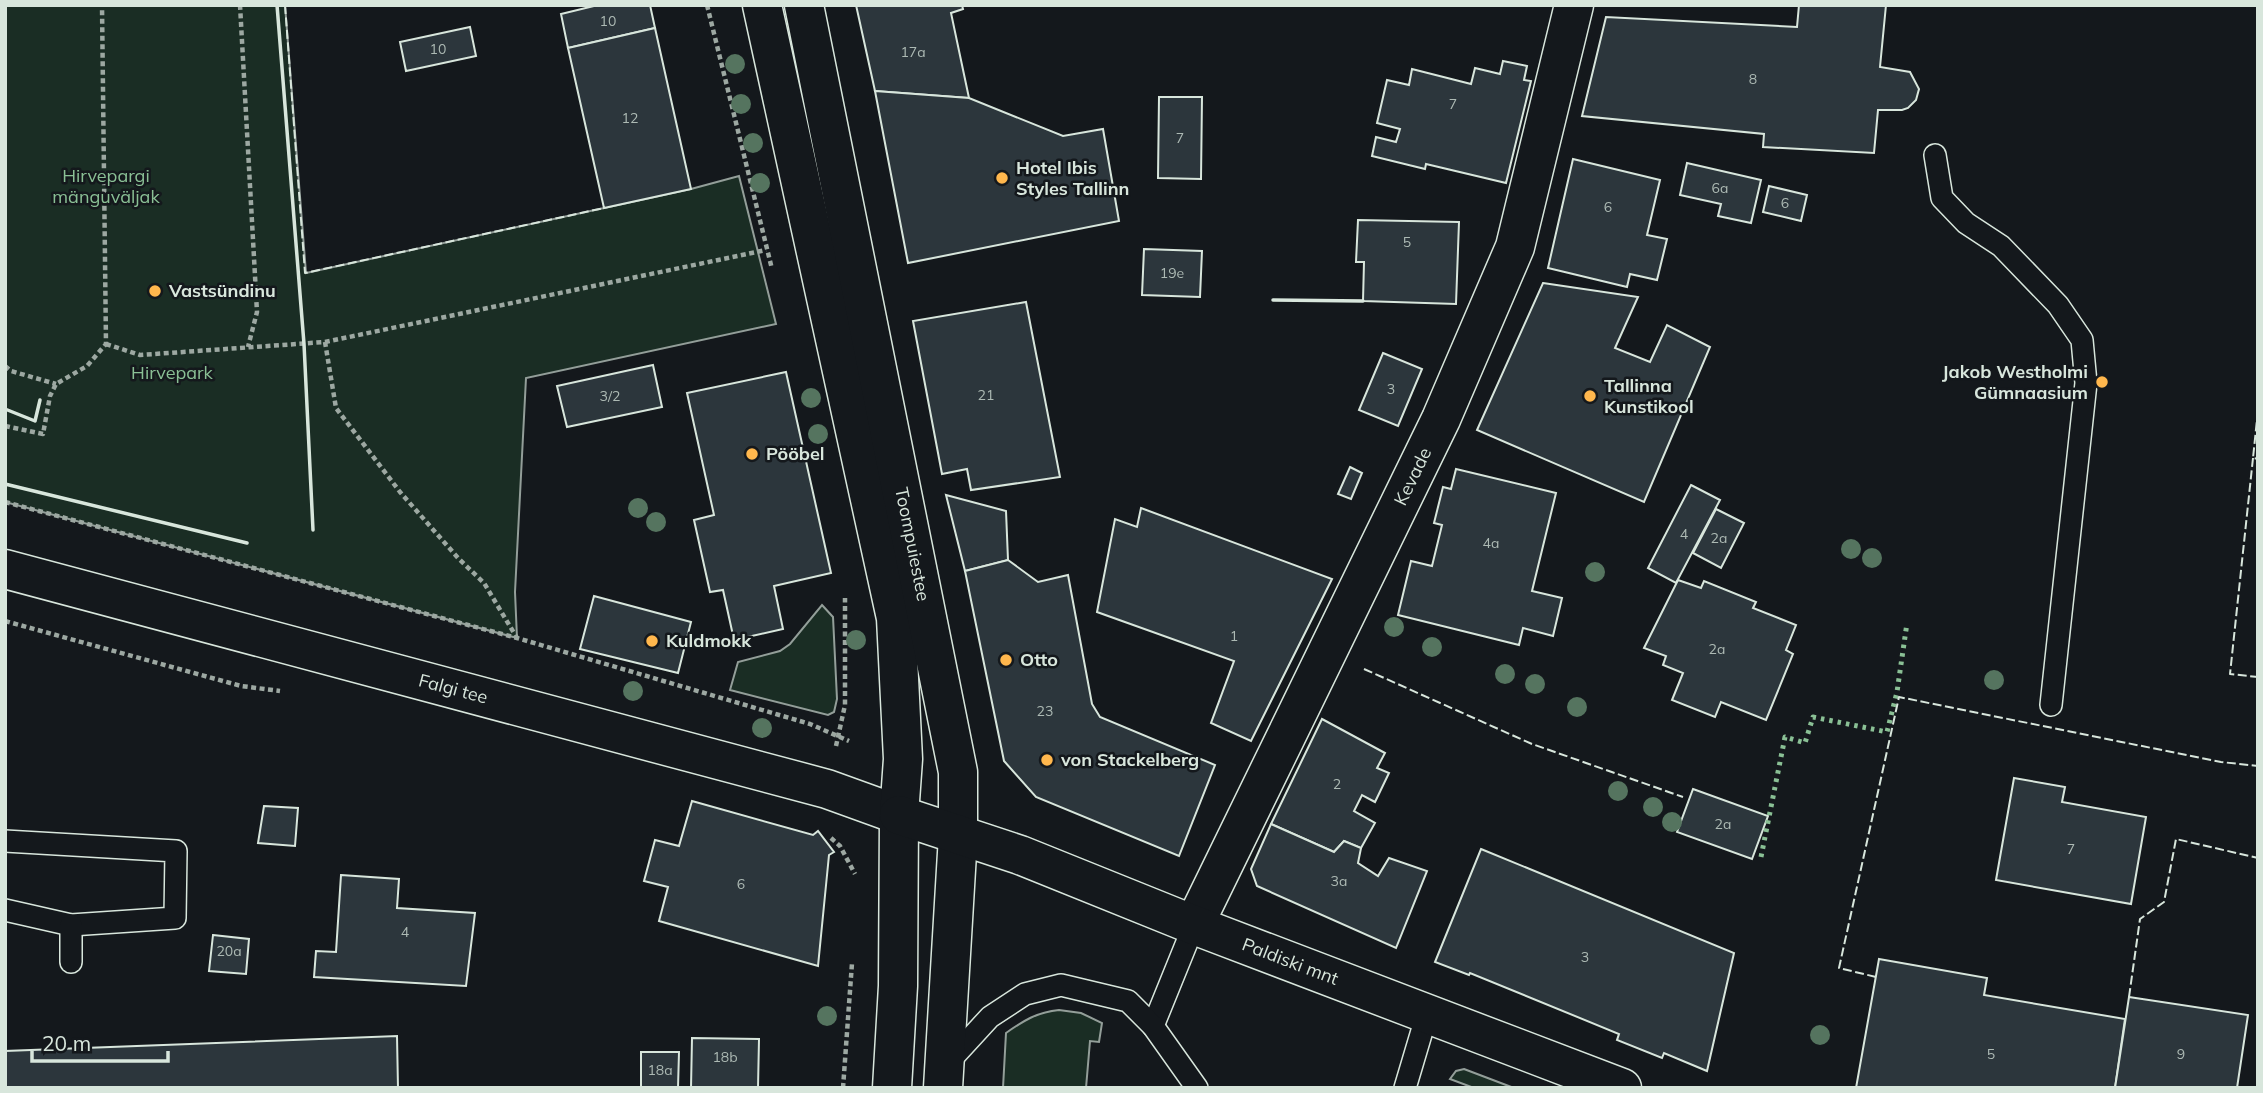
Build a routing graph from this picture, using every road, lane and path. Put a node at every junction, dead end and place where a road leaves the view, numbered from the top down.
1 (102, 5) edge
2 (240, 5) edge
3 (707, 5) edge
4 (762, 5) edge
5 (804, 5) edge
6 (1574, 5) edge
7 (1935, 155) dead end
8 (766, 250) junction
9 (775, 276) dead end
10 (325, 342) junction
11 (106, 344) junction
12 (248, 347) junction
13 (5, 366) edge
14 (56, 384) junction
15 (5, 426) edge
16 (5, 502) edge
17 (5, 569) edge
18 (845, 592) dead end
19 (517, 638) junction
20 (2050, 705) dead end
21 (838, 736) junction
22 (849, 741) dead end
23 (827, 789) junction
24 (900, 815) junction
25 (958, 836) junction
26 (5, 841) edge
27 (855, 886) dead end
28 (5, 910) edge
29 (71, 925) junction
30 (1194, 925) junction
31 (852, 958) dead end
32 (71, 962) dead end
33 (1427, 1014) junction
34 (1153, 1026) junction
35 (943, 1078) edge
36 (843, 1088) edge
37 (892, 1088) edge
38 (1197, 1088) edge
39 (1405, 1088) edge
40 (1622, 1088) edge

1 - 11 path
2 - 12 path
3 - 8 path
4 - 24 main road, Toompuiestee
5 - 25 main road, Toompuiestee
6 - 30 main road, Kevade
7 - 20 lane
8 - 9 path
8 - 10 path
10 - 12 path
10 - 19 path
11 - 12 path
11 - 14 path
13 - 14 path
14 - 15 path
16 - 19 path
17 - 23 main road, Falgi tee
18 - 21 path
19 - 21 path
21 - 22 path
21 - 23 path
23 - 24 main road, Falgi tee
23 - 27 path
24 - 25 main road, Falgi tee
24 - 37 main road, Toompuiestee
25 - 30 main road, Paldiski mnt
25 - 35 main road, Toompuiestee
26 - 29 lane
28 - 29 lane
29 - 32 lane
30 - 33 main road, Paldiski mnt
30 - 34 lane
31 - 36 path
33 - 39 lane
33 - 40 main road, Paldiski mnt
34 - 35 lane
34 - 38 lane

